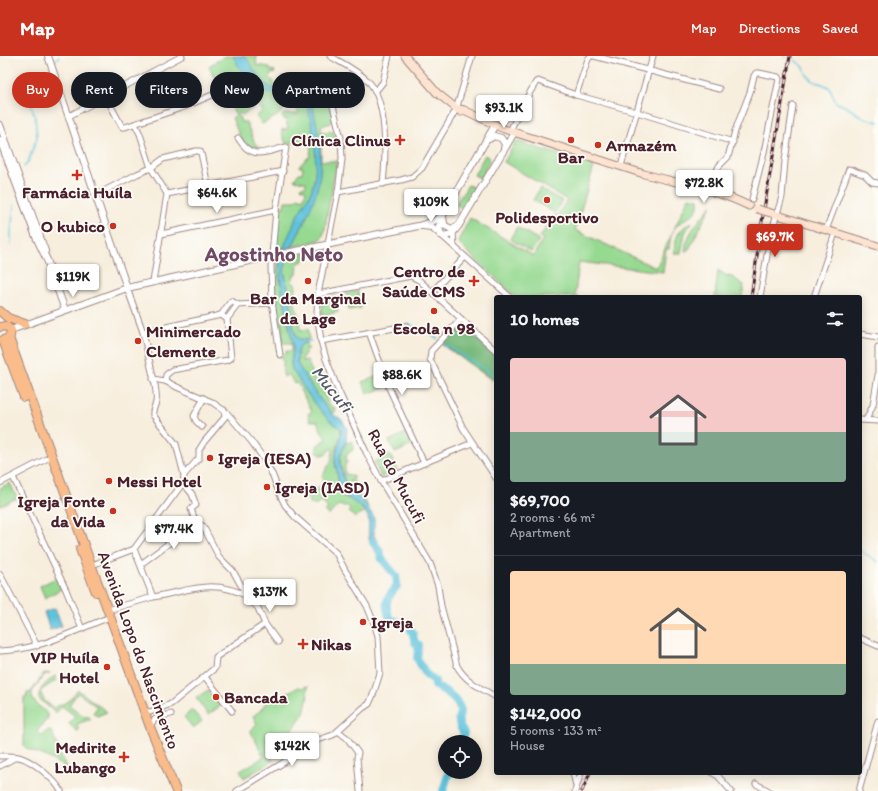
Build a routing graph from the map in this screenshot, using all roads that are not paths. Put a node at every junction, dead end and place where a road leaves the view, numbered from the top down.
1 (48, 56) edge
2 (182, 56) edge
3 (330, 56) edge
4 (389, 56) edge
5 (405, 56) edge
6 (472, 56) edge
7 (592, 56) edge
8 (653, 56) edge
9 (648, 71) junction
10 (127, 86) edge
11 (719, 89) dead end
12 (375, 92) junction
13 (576, 95) junction
14 (210, 96) edge
15 (793, 106) dead end
16 (458, 107) junction
17 (85, 108) edge
18 (112, 108) edge
19 (334, 108) edge
20 (637, 112) junction
21 (69, 116) junction
22 (135, 124) junction
23 (0, 125) edge
24 (494, 126) junction
25 (509, 131) junction
26 (238, 138) dead end
27 (0, 142) edge
28 (486, 142) junction
29 (733, 142) junction
30 (504, 151) junction
31 (621, 166) junction
32 (151, 168) junction
33 (283, 171) junction
34 (665, 180) junction
35 (878, 183) edge
36 (383, 184) junction
37 (208, 186) junction
38 (708, 191) junction
39 (338, 192) junction
40 (167, 194) junction
41 (96, 196) junction
42 (752, 199) dead end
43 (749, 206) junction
44 (276, 210) junction
45 (444, 213) junction
46 (774, 214) junction
47 (459, 225) junction
48 (418, 226) junction
49 (826, 230) junction
50 (835, 233) junction
51 (161, 234) junction
52 (453, 234) junction
53 (441, 235) junction
54 (327, 244) junction
55 (454, 246) junction
56 (878, 246) edge
57 (272, 256) junction
58 (465, 256) junction
59 (47, 260) junction
60 (153, 282) junction
61 (127, 288) junction
62 (432, 292) junction
63 (318, 294) junction
64 (508, 295) edge
65 (760, 295) edge
66 (815, 295) edge
67 (273, 303) junction
68 (237, 305) junction
69 (65, 310) junction
70 (0, 311) edge
71 (0, 314) edge
72 (221, 315) junction
73 (227, 319) junction
74 (461, 319) junction
75 (25, 324) junction
76 (406, 326) dead end
77 (143, 332) junction
78 (369, 332) junction
79 (4, 333) edge
80 (862, 334) edge
81 (878, 337) edge
82 (321, 341) junction
83 (878, 347) edge
84 (494, 349) edge
85 (280, 355) dead end
86 (878, 372) edge
87 (878, 375) edge
88 (153, 379) junction
89 (165, 381) junction
90 (204, 398) junction
91 (224, 410) junction
92 (863, 420) edge
93 (878, 421) edge
94 (202, 427) dead end
95 (472, 444) junction
96 (49, 457) junction
97 (424, 463) junction
98 (184, 475) junction
99 (494, 475) edge
100 (13, 477) junction
101 (381, 481) junction
102 (0, 482) edge
103 (183, 483) junction
104 (196, 522) junction
105 (134, 549) junction
106 (141, 564) junction
107 (92, 565) junction
108 (0, 574) edge
109 (247, 596) junction
110 (153, 597) junction
111 (108, 615) junction
112 (265, 624) junction
113 (82, 629) junction
114 (862, 639) edge
115 (278, 642) dead end
116 (36, 646) junction
117 (878, 646) edge
118 (0, 651) edge
119 (205, 676) junction
120 (494, 696) edge
121 (163, 708) junction
122 (144, 710) junction
123 (232, 711) dead end
124 (171, 714) dead end
125 (165, 716) junction
126 (878, 722) edge
127 (150, 727) junction
128 (338, 731) junction
129 (871, 749) junction
130 (878, 750) edge
131 (0, 756) edge
132 (17, 756) junction
133 (0, 766) edge
134 (862, 770) edge
135 (573, 775) edge
136 (580, 775) edge
137 (716, 775) edge
138 (861, 775) edge
139 (756, 784) dead end
140 (575, 789) edge
141 (61, 791) edge
142 (171, 791) edge
143 (176, 791) edge
144 (237, 791) edge
145 (360, 791) edge
146 (731, 791) edge
147 (769, 791) edge
148 (859, 791) edge

1 - 21 street
2 - 10 street
3 - 12 street
4 - 12 street
5 - 16 main road
6 - 16 street
7 - 9 street
7 - 13 street
8 - 9 street
9 - 11 street
9 - 20 street
12 - 36 street
13 - 20 street
13 - 25 street
14 - 22 street
15 - 46 street
16 - 24 main road
16 - 36 street
17 - 21 street
18 - 22 street
19 - 39 street, Rua do Mucufi
20 - 29 street
20 - 31 street
21 - 41 street
22 - 32 street
23 - 59 street
24 - 25 main road
24 - 28 street
25 - 30 street
25 - 31 main road
26 - 33 street
27 - 59 street
28 - 30 street
28 - 45 street
29 - 38 street
29 - 42 street
30 - 47 street
31 - 34 main road
32 - 37 street
32 - 40 street
32 - 41 street
33 - 37 street
33 - 44 street
34 - 38 main road
34 - 43 main road
35 - 49 street
36 - 39 street
37 - 40 street
38 - 43 main road
39 - 54 street, Rua do Mucufi
40 - 51 street
41 - 61 street
43 - 46 main road, bridge
44 - 51 street
44 - 57 street
45 - 47 street
45 - 48 street
45 - 53 street
46 - 49 main road
46 - 65 street
47 - 52 street
48 - 53 street
48 - 54 street
49 - 50 main road
50 - 56 main road
50 - 66 street
51 - 60 street
52 - 53 street
52 - 55 street
53 - 55 street
54 - 57 street
54 - 63 street, Rua do Mucufi
55 - 58 street
57 - 60 street
57 - 67 street
58 - 62 street
58 - 64 street
59 - 69 street
60 - 61 street
61 - 69 street
61 - 77 street
62 - 63 street
62 - 74 street
63 - 82 street, Rua do Mucufi
67 - 68 street
67 - 85 street
68 - 72 street
68 - 73 street
69 - 75 street
70 - 75 main road
71 - 79 main road, Avenida Lopo do Nascimento
72 - 73 street
72 - 77 street
73 - 89 street
74 - 84 street
74 - 95 street
75 - 79 street
76 - 78 street
77 - 88 street
78 - 82 street
78 - 97 street
79 - 96 main road, Avenida Lopo do Nascimento
80 - 81 street
82 - 101 street, Rua do Mucufi
83 - 86 street
87 - 92 street
88 - 89 street
88 - 98 street
89 - 90 street
90 - 91 street
90 - 94 street
91 - 98 street
91 - 128 street
92 - 93 street
95 - 97 street
95 - 99 street
96 - 100 street
96 - 107 main road, Avenida Lopo do Nascimento
96 - 111 main road, Avenida Lopo do Nascimento
97 - 101 street
98 - 103 street
100 - 102 street
100 - 113 street
101 - 120 street, Rua do Mucufi
103 - 104 street
103 - 105 street
104 - 106 street
104 - 109 street
105 - 106 street
105 - 107 street
106 - 110 street
107 - 111 main road, Avenida Lopo do Nascimento
108 - 116 street
109 - 110 street
109 - 112 street
110 - 111 street
111 - 113 street
111 - 122 main road, Avenida Lopo do Nascimento
111 - 142 main road, Avenida Lopo do Nascimento
112 - 115 street
112 - 119 street
113 - 116 street
114 - 117 street
116 - 118 street
119 - 121 street
119 - 123 street
121 - 122 street
121 - 125 street
122 - 127 main road, Avenida Lopo do Nascimento
124 - 125 street
125 - 127 street
126 - 129 street
127 - 143 main road, Avenida Lopo do Nascimento
128 - 144 street
128 - 145 street
129 - 130 street
129 - 134 street
131 - 132 street
132 - 133 street
132 - 141 street
135 - 140 street
136 - 140 street
137 - 146 street
138 - 148 street
139 - 147 street

